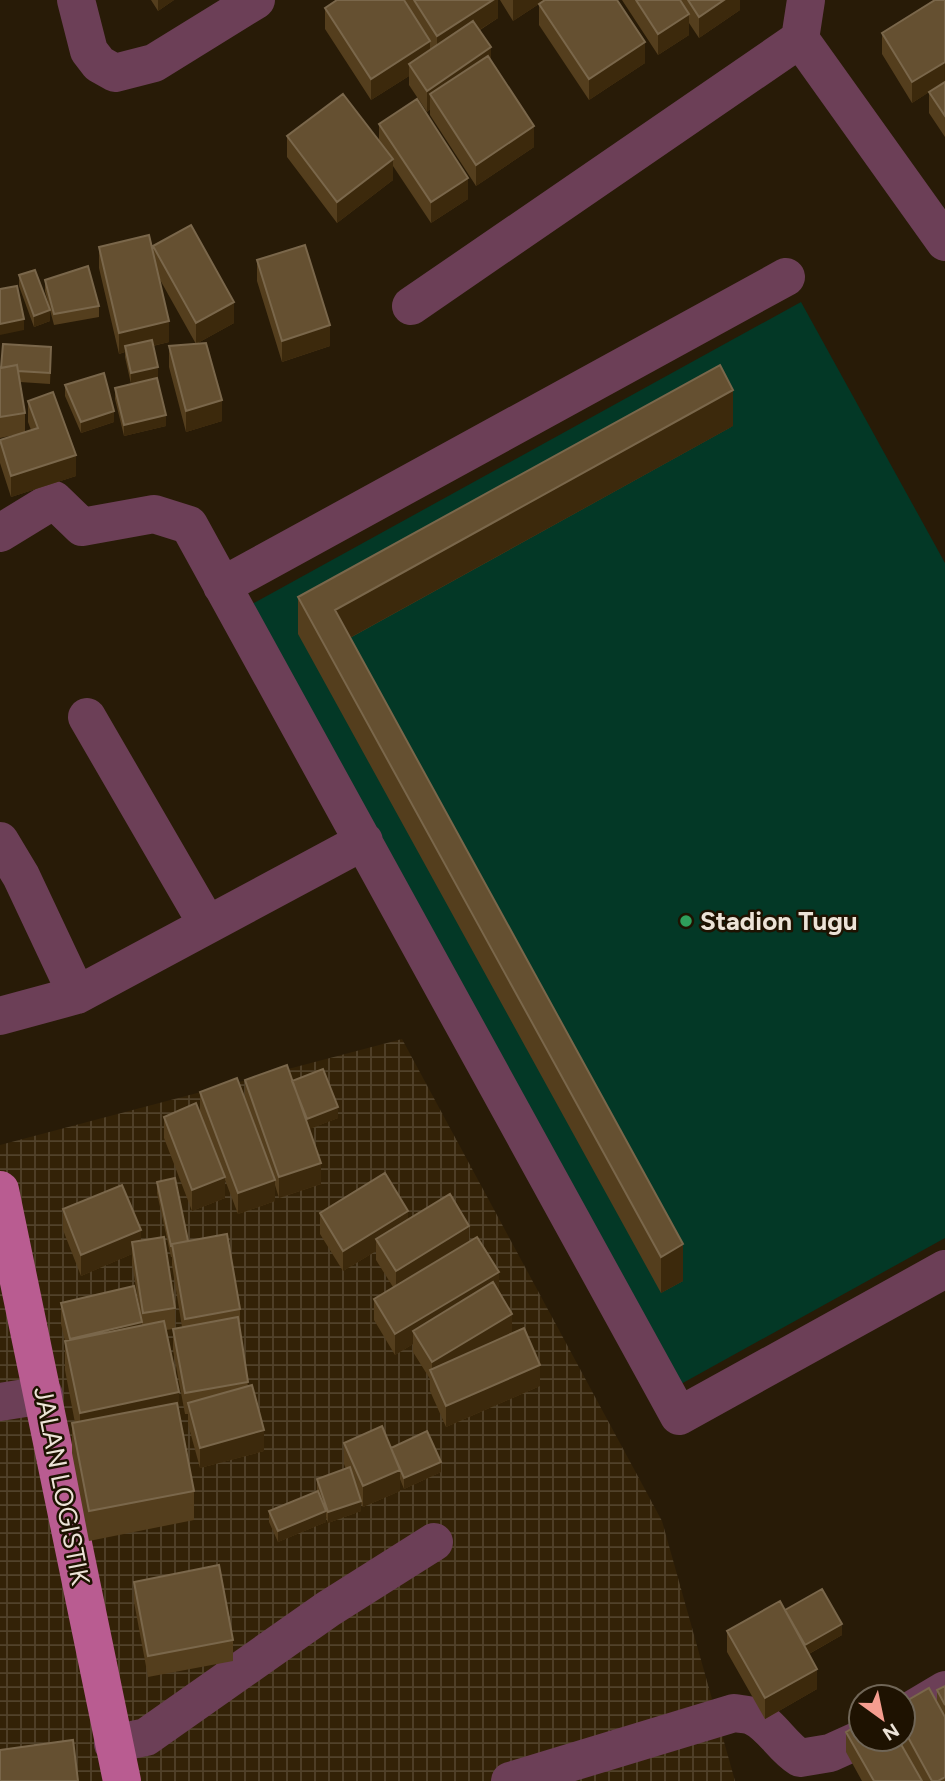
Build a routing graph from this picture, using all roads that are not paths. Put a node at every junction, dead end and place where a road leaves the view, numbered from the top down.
1 (76, 0) edge
2 (256, 0) edge
3 (806, 0) edge
4 (800, 39) junction
5 (945, 242) edge
6 (786, 278) dead end
7 (411, 306) dead end
8 (0, 533) edge
9 (222, 586) junction
10 (87, 717) dead end
11 (0, 841) edge
12 (364, 841) junction
13 (207, 924) junction
14 (77, 995) junction
15 (0, 1016) edge
16 (0, 1191) edge
17 (945, 1269) edge
18 (44, 1395) junction
19 (0, 1402) edge
20 (434, 1542) dead end
21 (945, 1690) edge
22 (917, 1707) edge
23 (113, 1744) junction
24 (847, 1745) edge
25 (122, 1781) edge
26 (510, 1781) edge

1 - 2 street
3 - 4 street
4 - 5 street
4 - 7 street
6 - 9 street
8 - 9 street
9 - 12 street
10 - 13 street
11 - 14 street
12 - 13 street
12 - 17 street
13 - 14 street
14 - 15 street
16 - 18 main road, JALAN LOGISTIK
18 - 19 street
18 - 23 main road, JALAN LOGISTIK
20 - 23 street
21 - 22 street
23 - 25 main road, JALAN LOGISTIK
24 - 26 street

